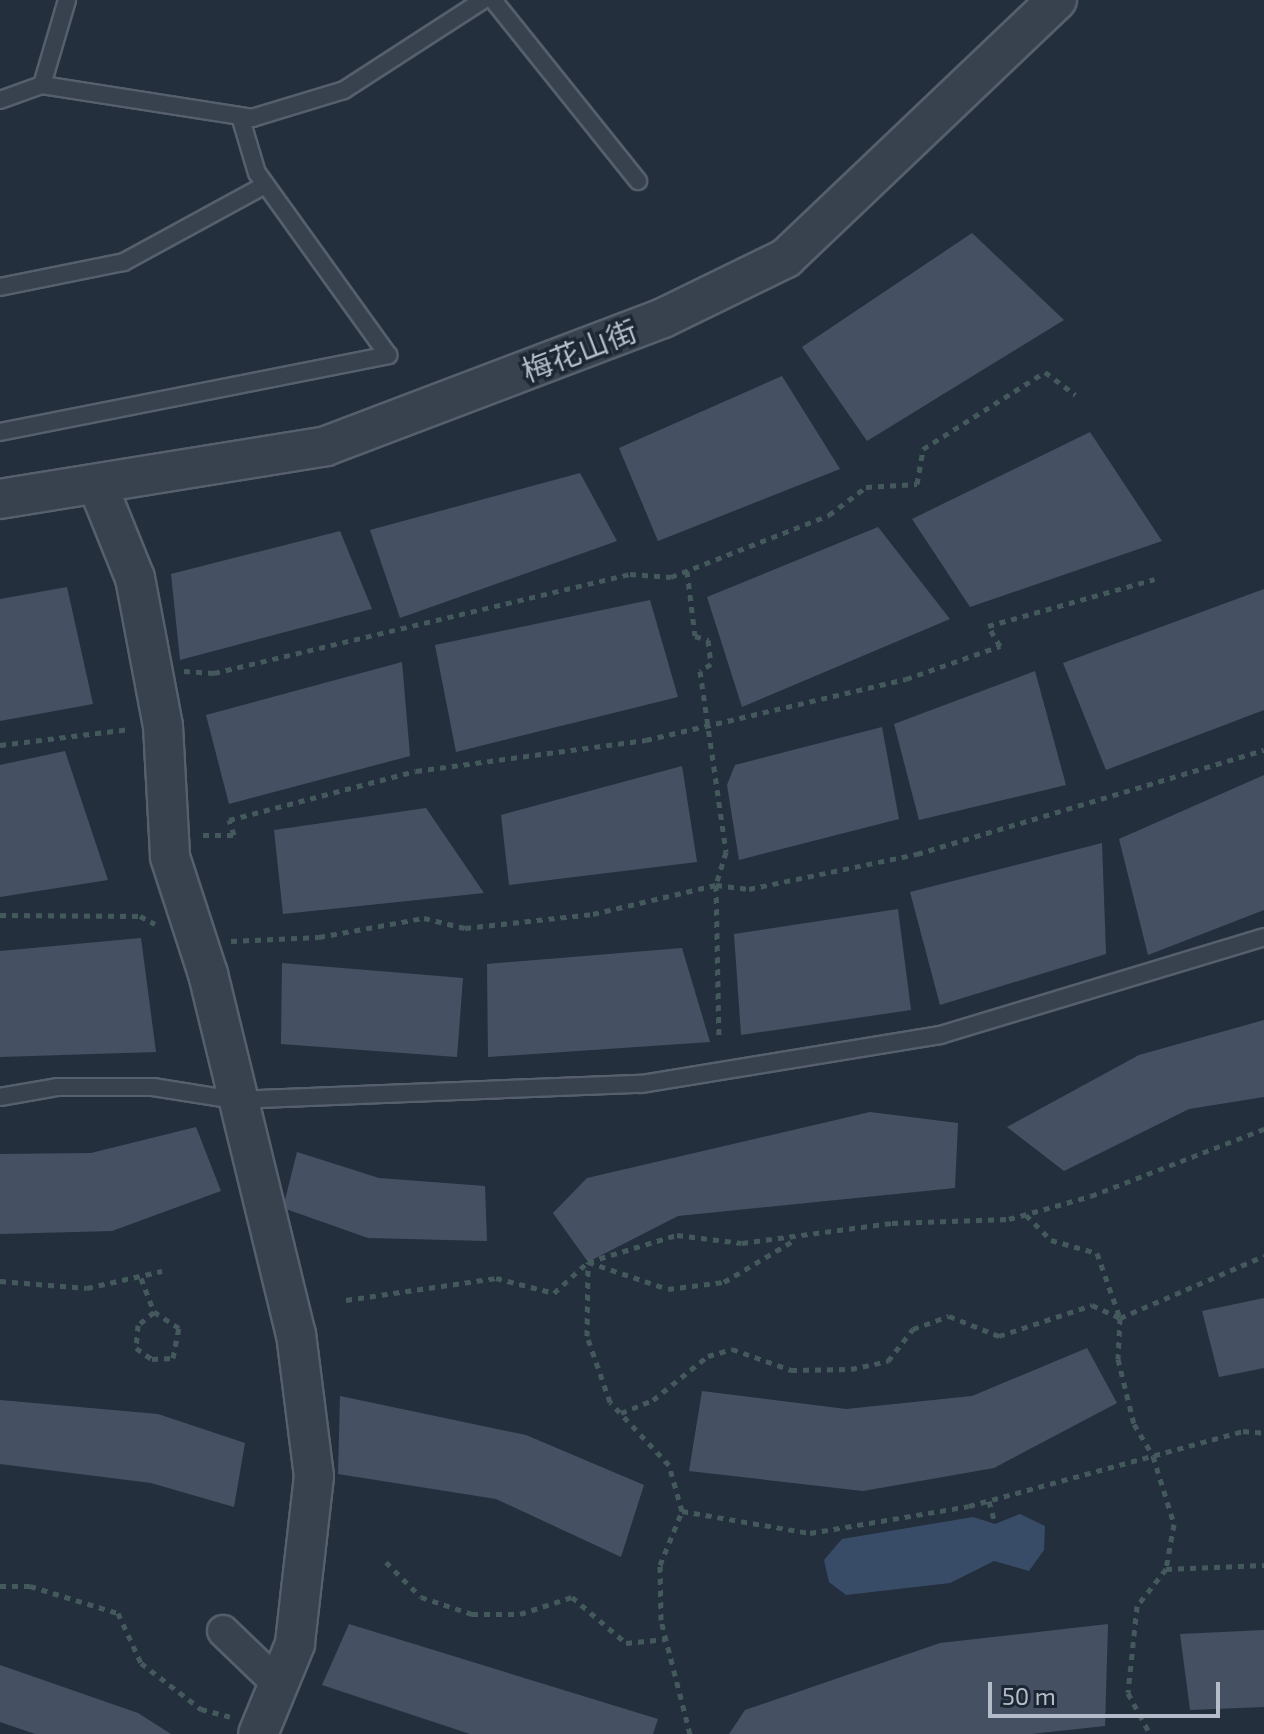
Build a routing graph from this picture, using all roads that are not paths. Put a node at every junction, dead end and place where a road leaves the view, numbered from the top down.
1 (67, 0) edge
2 (483, 0) edge
3 (493, 0) edge
4 (1057, 0) edge
5 (42, 85) junction
6 (0, 100) edge
7 (240, 116) junction
8 (638, 181) dead end
9 (265, 185) junction
10 (0, 287) edge
11 (0, 432) edge
12 (97, 484) junction
13 (0, 499) edge
14 (1264, 937) edge
15 (0, 1097) edge
16 (234, 1100) junction
17 (223, 1631) dead end
18 (278, 1684) junction
19 (260, 1730) edge

1 - 5 lane
2 - 7 lane
3 - 8 lane
4 - 12 street, 梅花山街
5 - 6 lane
5 - 7 lane
7 - 9 lane
9 - 10 lane
9 - 11 lane
12 - 13 street, 梅花山街
12 - 16 street
14 - 16 lane
15 - 16 lane
16 - 18 street
17 - 18 street
18 - 19 street

